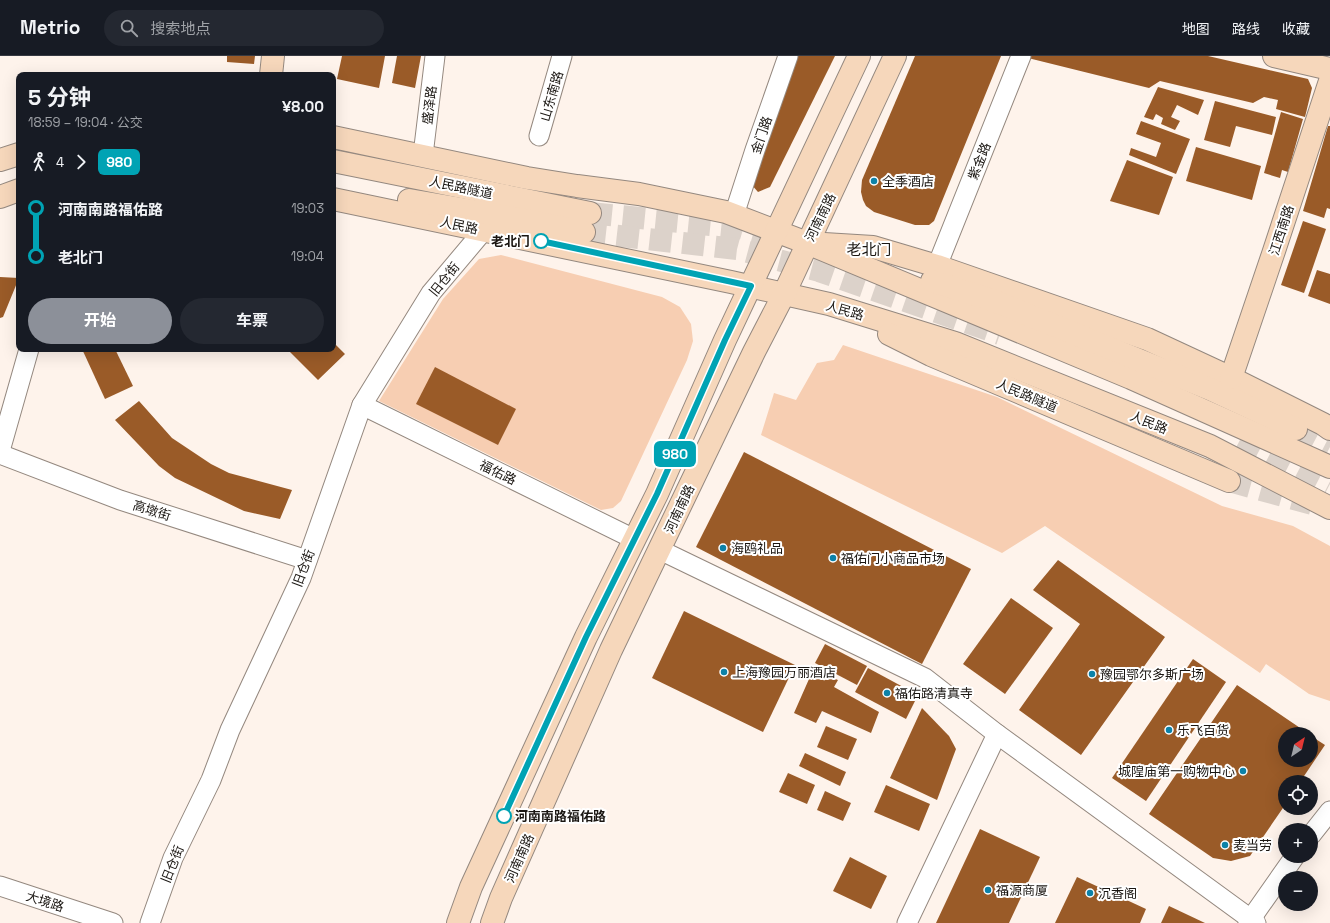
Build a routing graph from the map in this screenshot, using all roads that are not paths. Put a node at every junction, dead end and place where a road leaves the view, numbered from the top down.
1 (273, 56) edge
2 (435, 56) edge
3 (562, 56) edge
4 (788, 56) edge
5 (859, 56) edge
6 (895, 56) edge
7 (1021, 56) edge
8 (1274, 56) edge
9 (1330, 69) edge
10 (271, 72) edge
11 (1330, 81) edge
12 (539, 136) dead end
13 (336, 138) edge
14 (16, 155) edge
15 (423, 155) junction
16 (0, 160) edge
17 (336, 162) edge
18 (336, 185) edge
19 (16, 191) edge
20 (0, 197) edge
21 (16, 200) edge
22 (336, 200) edge
23 (734, 215) junction
24 (484, 230) junction
25 (776, 231) junction
26 (807, 243) junction
27 (937, 266) junction
28 (751, 286) junction
29 (784, 294) junction
30 (829, 304) junction
31 (28, 352) edge
32 (1231, 378) junction
33 (362, 405) junction
34 (1296, 429) tunnel mouth
35 (1330, 429) edge
36 (0, 453) edge
37 (1330, 467) edge
38 (1229, 481) tunnel mouth
39 (1330, 508) edge
40 (634, 539) junction
41 (660, 550) junction
42 (307, 560) junction
43 (997, 734) junction
44 (1330, 811) edge
45 (1318, 826) edge
46 (1290, 863) edge
47 (0, 886) edge
48 (1252, 921) edge
49 (113, 923) edge
50 (150, 923) edge
51 (458, 923) edge
52 (492, 923) edge
53 (907, 923) edge

1 - 10 main road
2 - 15 street, 盛泽路
3 - 12 street, 山东南路
4 - 23 street, 金门路
5 - 25 main road, 河南南路
6 - 26 main road, 河南南路
7 - 27 street, 紫金路
8 - 9 main road
11 - 32 main road, 江西南路
13 - 15 main road
14 - 16 main road
15 - 23 main road
17 - 18 main road, 人民路隧道
19 - 20 main road
20 - 21 main road
22 - 24 main road, 人民路
23 - 25 main road
24 - 28 main road, 人民路
24 - 33 street, 旧仓街
25 - 26 main road
25 - 28 main road, 河南南路
26 - 27 main road
26 - 29 main road, 河南南路
26 - 34 main road
26 - 37 main road
27 - 32 main road
28 - 29 main road, 人民路
28 - 40 main road, 河南南路
29 - 30 main road, 人民路
29 - 41 main road, 河南南路
30 - 38 main road, 人民路隧道
30 - 39 main road, 人民路
31 - 36 street
32 - 35 main road
33 - 40 street, 福佑路
33 - 42 street, 旧仓街
36 - 42 street, 高墩街
40 - 51 main road, 河南南路
41 - 43 street
41 - 52 main road, 河南南路
42 - 50 street, 旧仓街
43 - 48 street
43 - 53 street
44 - 45 street
46 - 48 street
47 - 49 street, 大境路

